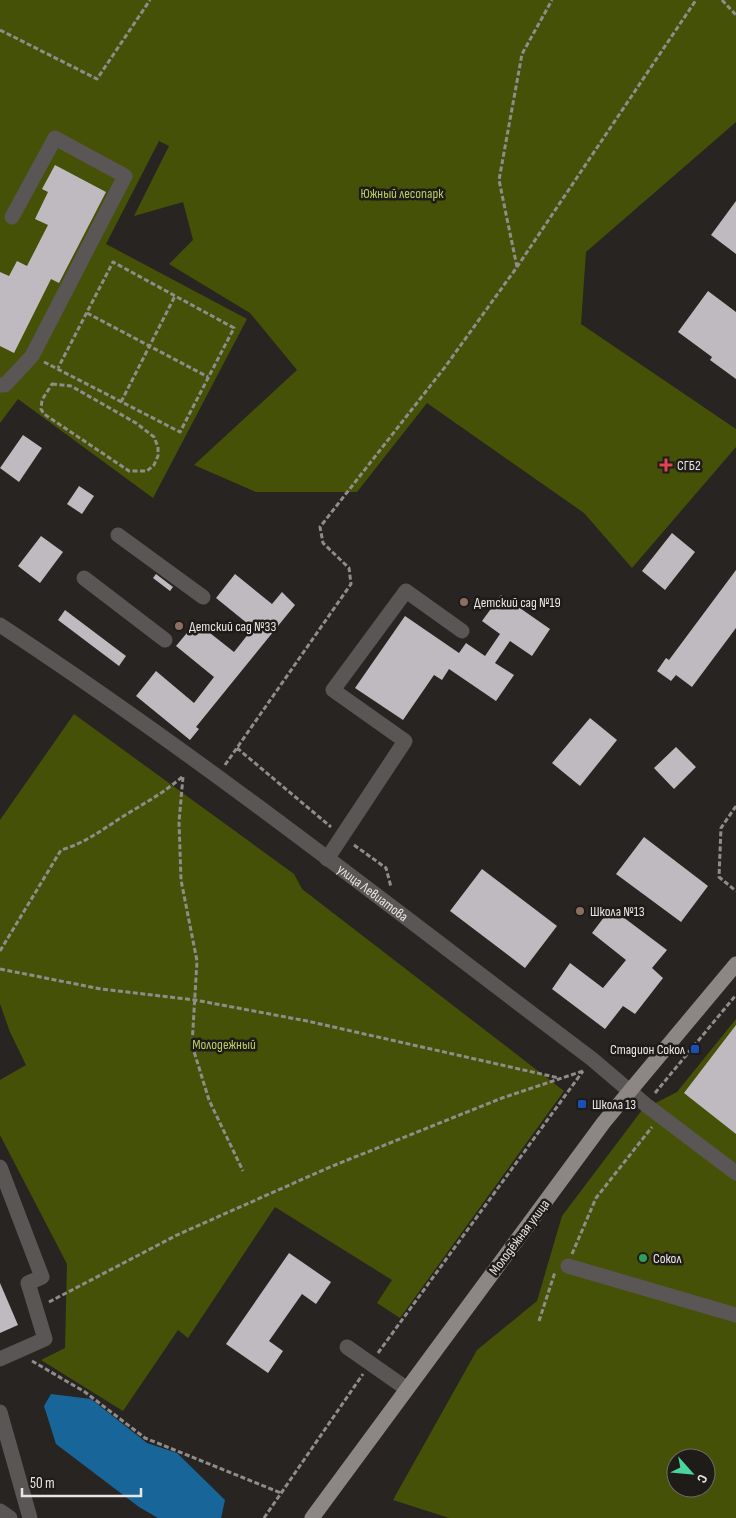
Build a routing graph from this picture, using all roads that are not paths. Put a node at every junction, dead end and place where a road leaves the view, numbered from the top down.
1 (12, 217) dead end
2 (0, 385) edge
3 (118, 535) dead end
4 (84, 578) dead end
5 (203, 597) dead end
6 (0, 624) edge
7 (462, 631) dead end
8 (165, 640) dead end
9 (326, 859) junction
10 (736, 964) edge
11 (629, 1091) junction
12 (0, 1167) edge
13 (736, 1173) edge
14 (568, 1266) road end
15 (736, 1315) edge
16 (347, 1347) dead end
17 (0, 1359) edge
18 (407, 1388) junction
19 (0, 1412) edge
20 (0, 1511) edge
21 (10, 1518) edge
22 (30, 1518) edge
23 (312, 1518) edge

1 - 2 street
3 - 5 street
4 - 8 street
6 - 9 street, улица Левиатова
7 - 9 street
9 - 11 street, улица Левиатова
10 - 11 main road, Молодёжная улица
11 - 13 street, улица Левиатова
11 - 18 main road, Молодёжная улица
12 - 17 street
14 - 15 street
16 - 18 street
18 - 23 main road, Молодёжная улица
19 - 22 street
20 - 21 street

